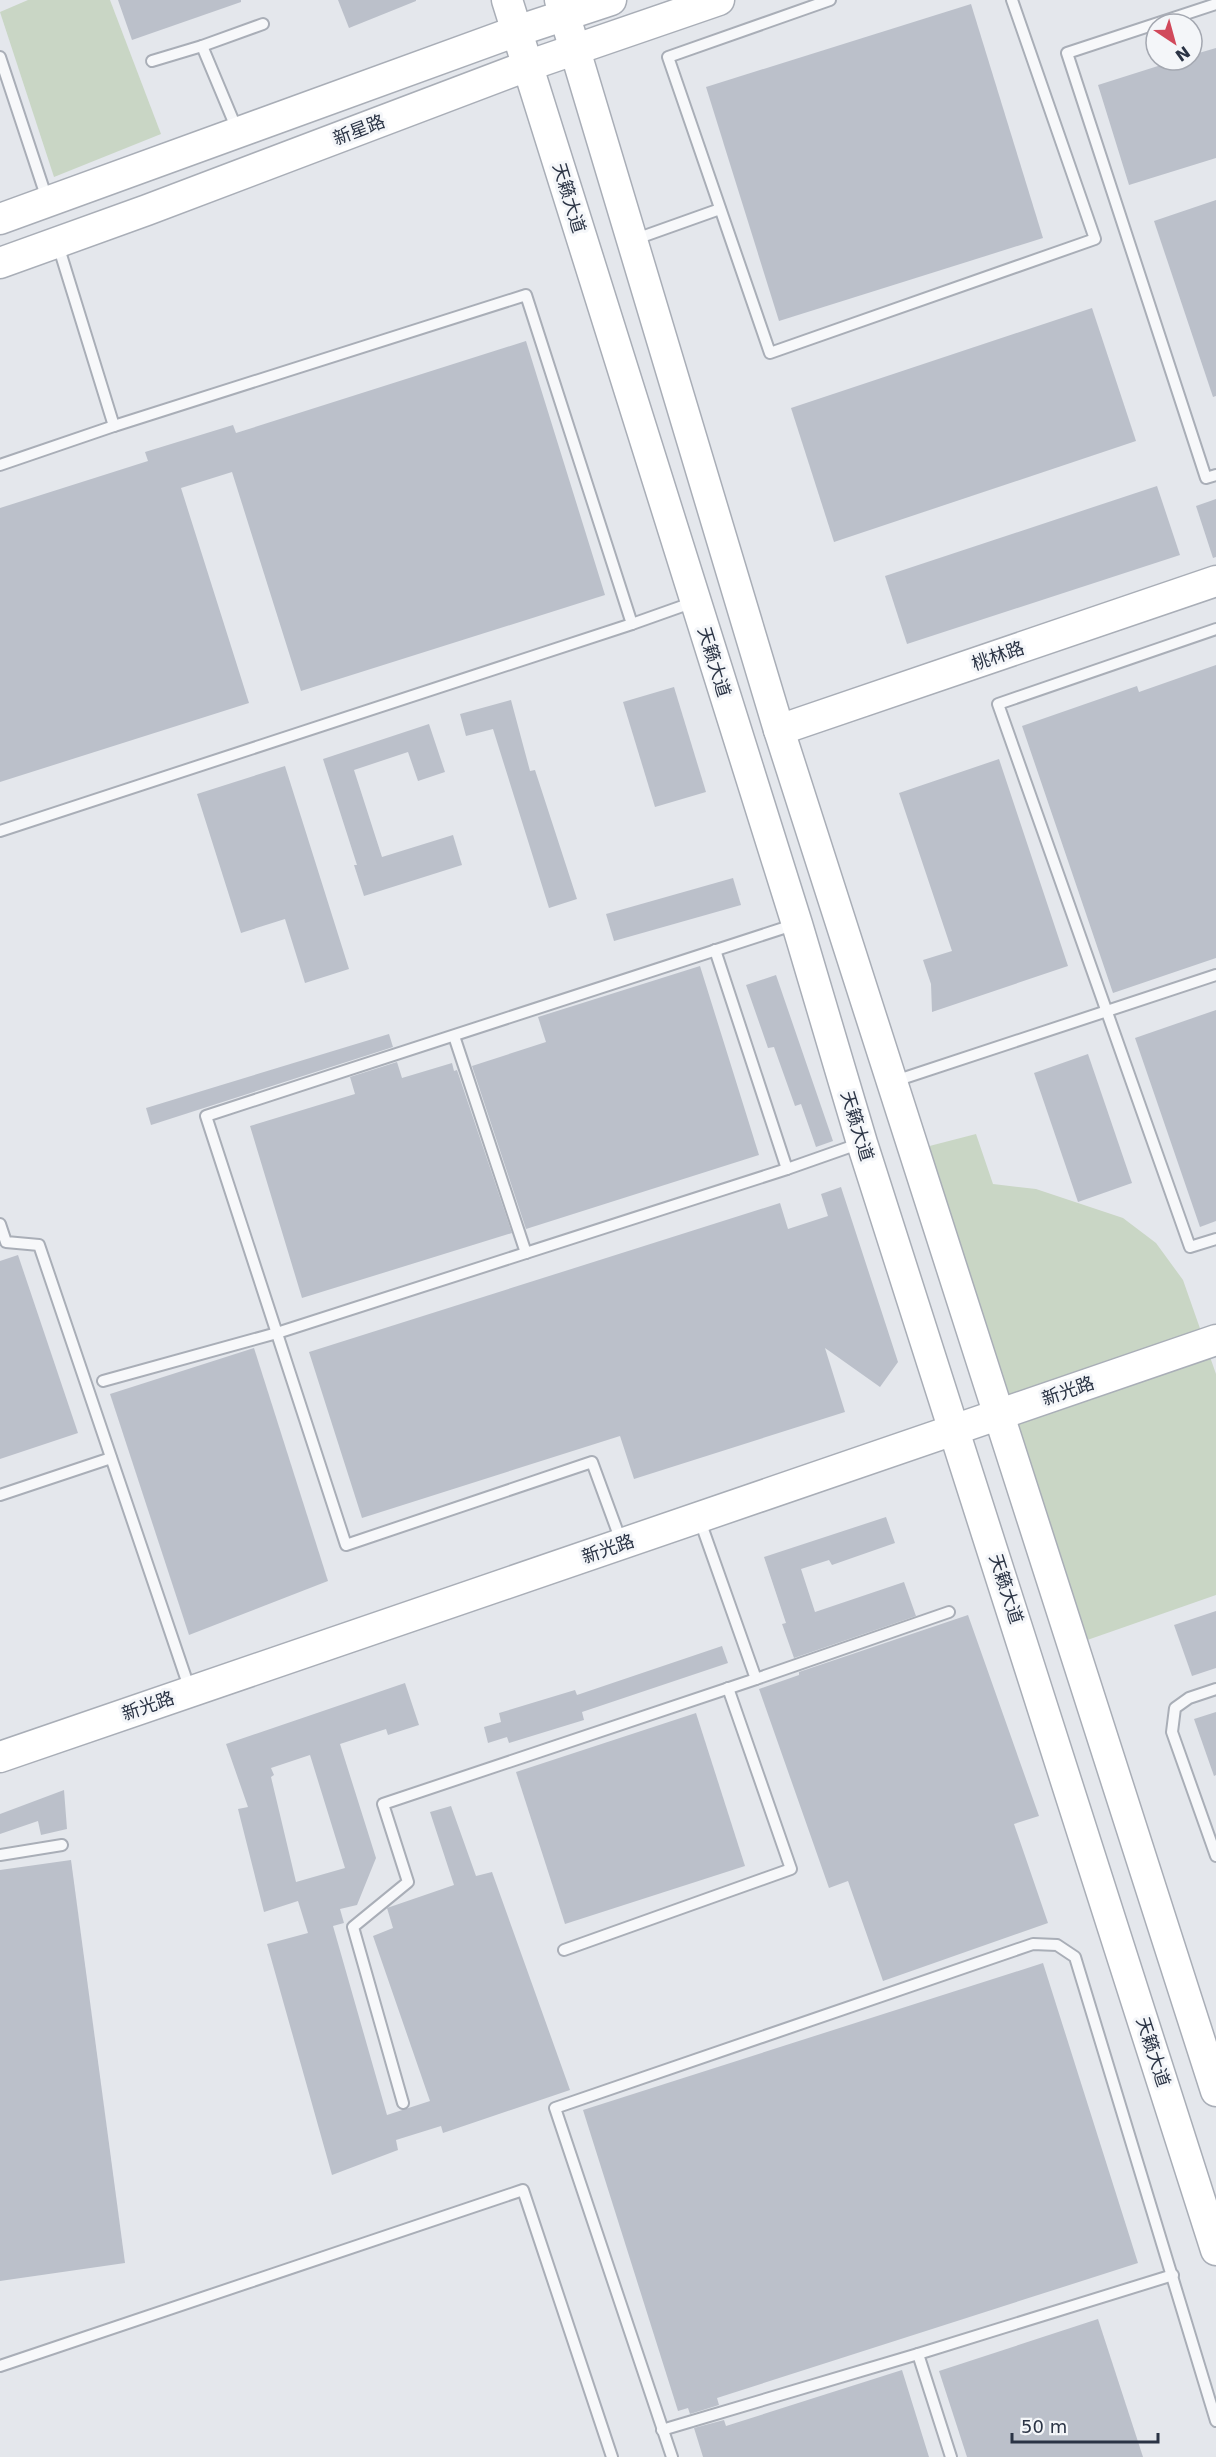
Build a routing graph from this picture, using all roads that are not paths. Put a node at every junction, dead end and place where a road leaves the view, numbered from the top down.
1 (507, 0) edge
2 (611, 0) edge
3 (719, 0) edge
4 (830, 0) edge
5 (1012, 0) edge
6 (1216, 4) edge
7 (562, 8) edge
8 (262, 24) dead end
9 (517, 31) junction
10 (202, 46) junction
11 (576, 50) junction
12 (0, 57) edge
13 (152, 61) dead end
14 (527, 66) junction
15 (238, 132) junction
16 (48, 202) junction
17 (720, 209) junction
18 (0, 219) edge
19 (632, 240) junction
20 (57, 243) junction
21 (0, 263) edge
22 (114, 426) junction
23 (0, 465) edge
24 (1216, 475) edge
25 (1216, 582) edge
26 (695, 601) junction
27 (632, 624) junction
28 (1216, 629) edge
29 (779, 730) junction
30 (0, 831) edge
31 (797, 924) junction
32 (715, 950) junction
33 (1216, 975) edge
34 (1107, 1011) junction
35 (454, 1036) junction
36 (892, 1082) junction
37 (862, 1143) junction
38 (788, 1169) junction
39 (0, 1224) edge
40 (1216, 1239) edge
41 (3, 1243) edge
42 (526, 1253) junction
43 (277, 1333) junction
44 (1216, 1340) edge
45 (103, 1381) dead end
46 (998, 1414) junction
47 (956, 1430) junction
48 (111, 1458) junction
49 (0, 1494) edge
50 (699, 1518) junction
51 (623, 1544) junction
52 (950, 1612) dead end
53 (756, 1679) junction
54 (728, 1688) junction
55 (1216, 1689) edge
56 (190, 1692) junction
57 (0, 1757) edge
58 (62, 1845) dead end
59 (0, 1855) edge
60 (1216, 1856) edge
61 (564, 1950) dead end
62 (1215, 2083) edge
63 (403, 2103) dead end
64 (1216, 2250) edge
65 (1173, 2275) junction
66 (918, 2354) junction
67 (0, 2366) edge
68 (1216, 2421) edge
69 (662, 2430) junction
70 (612, 2457) edge
71 (672, 2457) edge
72 (951, 2457) edge

1 - 9 main road, 天籁大道
2 - 7 main road
3 - 11 main road, 新星路
4 - 17 lane
5 - 17 lane
6 - 24 lane
7 - 9 main road
7 - 11 main road
8 - 10 lane
9 - 14 main road, 天籁大道
9 - 15 main road
10 - 13 lane
10 - 15 lane
11 - 14 main road, 新星路
11 - 19 main road
12 - 16 lane
14 - 20 main road, 新星路
14 - 26 main road, 天籁大道
15 - 16 main road
16 - 18 main road
17 - 19 lane
19 - 29 main road
20 - 21 main road, 新星路
20 - 22 lane
22 - 23 lane
22 - 27 lane
25 - 29 main road, 桃林路
26 - 27 lane
26 - 31 main road, 天籁大道
27 - 30 lane
28 - 34 lane
29 - 36 main road
31 - 32 lane
31 - 37 main road, 天籁大道
32 - 35 lane
32 - 38 lane
33 - 34 lane
34 - 36 lane
34 - 40 lane
35 - 42 lane
35 - 43 lane
36 - 46 main road
37 - 38 lane
37 - 47 main road, 天籁大道
38 - 42 lane
39 - 41 lane
41 - 48 lane
42 - 43 lane
43 - 45 lane
43 - 51 lane
44 - 46 main road, 新光路
46 - 47 main road, 新光路
46 - 62 main road
47 - 50 main road, 新光路
47 - 64 main road, 天籁大道
48 - 49 lane
48 - 56 lane
50 - 51 main road, 新光路
50 - 53 lane
51 - 56 main road, 新光路
52 - 53 lane
53 - 54 lane
54 - 61 lane
54 - 63 lane
55 - 60 lane
56 - 57 main road, 新光路
58 - 59 lane
65 - 66 lane
65 - 68 lane
65 - 69 lane
66 - 69 lane
66 - 72 lane
67 - 70 lane
69 - 71 lane

